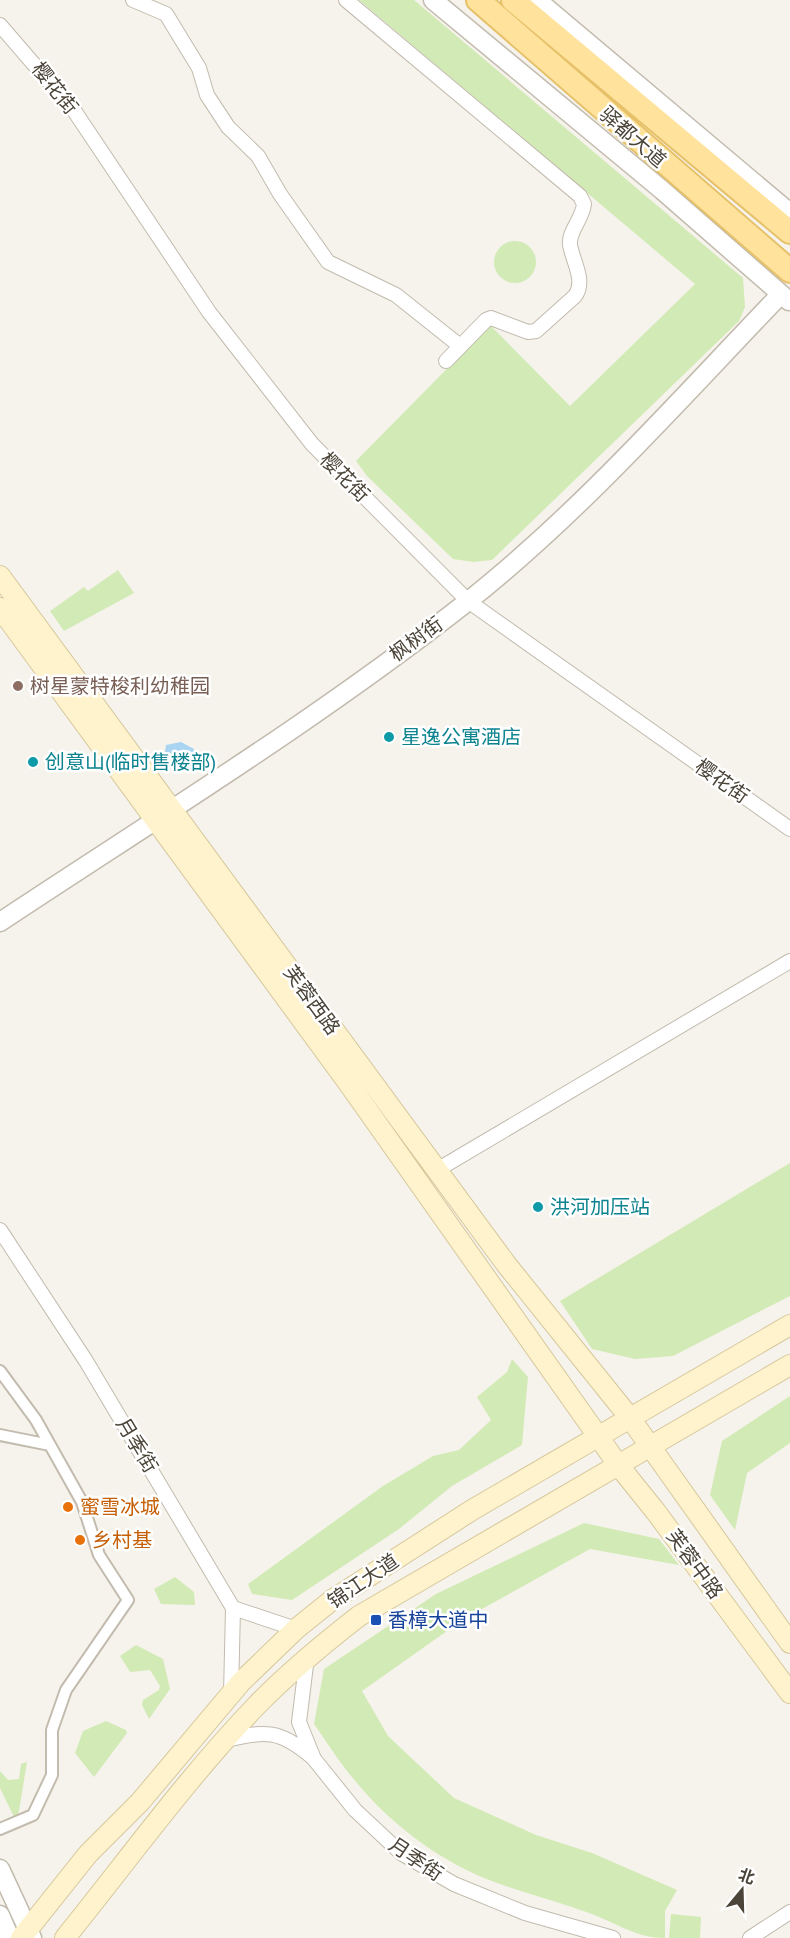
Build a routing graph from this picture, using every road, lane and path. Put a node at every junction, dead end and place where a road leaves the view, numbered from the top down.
1 (133, 0) edge
2 (346, 0) edge
3 (433, 0) edge
4 (478, 0) edge
5 (513, 0) edge
6 (537, 0) edge
7 (0, 25) edge
8 (790, 213) edge
9 (790, 232) edge
10 (790, 271) edge
11 (785, 298) edge
12 (460, 346) junction
13 (446, 361) dead end
14 (0, 576) edge
15 (468, 601) junction
16 (0, 608) edge
17 (172, 810) junction
18 (154, 820) junction
19 (790, 829) edge
20 (0, 922) edge
21 (790, 961) edge
22 (437, 1170) junction
23 (0, 1230) edge
24 (790, 1325) edge
25 (790, 1365) edge
26 (0, 1371) edge
27 (630, 1418) junction
28 (0, 1435) edge
29 (599, 1436) junction
30 (50, 1445) junction
31 (651, 1448) junction
32 (619, 1466) junction
33 (234, 1608) junction
34 (296, 1629) junction
35 (790, 1643) edge
36 (307, 1657) junction
37 (790, 1693) edge
38 (231, 1694) junction
39 (226, 1740) junction
40 (314, 1759) junction
41 (0, 1828) edge
42 (0, 1869) edge
43 (790, 1912) edge
44 (0, 1915) edge
45 (27, 1935) edge
46 (10, 1938) edge
47 (65, 1938) edge
48 (612, 1938) edge
49 (750, 1938) edge

1 - 12 street
2 - 12 street
3 - 11 street
4 - 10 main road, 驿都大道
5 - 9 main road
6 - 8 street
7 - 15 street, 樱花街
11 - 15 street, 枫树街
12 - 13 street
14 - 17 main road, 芙蓉西路
15 - 17 street, 枫树街
15 - 19 street, 樱花街
16 - 18 main road, 芙蓉西路
17 - 18 street, 枫树街
17 - 22 main road, 芙蓉西路
18 - 20 street, 枫树街
18 - 29 main road, 芙蓉西路
21 - 22 street
22 - 27 main road, 芙蓉西路
23 - 33 street, 月季街
24 - 27 main road, 锦江大道
25 - 31 main road, 锦江大道
26 - 30 street
27 - 29 main road, 锦江大道
27 - 31 main road, 芙蓉中路
28 - 30 street
29 - 32 main road, 芙蓉中路
29 - 34 main road, 锦江大道
30 - 41 street
31 - 32 main road, 锦江大道
31 - 35 main road, 芙蓉中路
32 - 36 main road, 锦江大道
32 - 37 main road, 芙蓉中路
33 - 34 street
33 - 38 street
34 - 38 main road, 锦江大道
36 - 39 main road, 锦江大道
36 - 40 street, 月季街
38 - 45 main road, 锦江大道
39 - 40 street
39 - 47 main road, 锦江大道
40 - 48 street, 月季街
42 - 45 street
43 - 49 street
44 - 46 street

